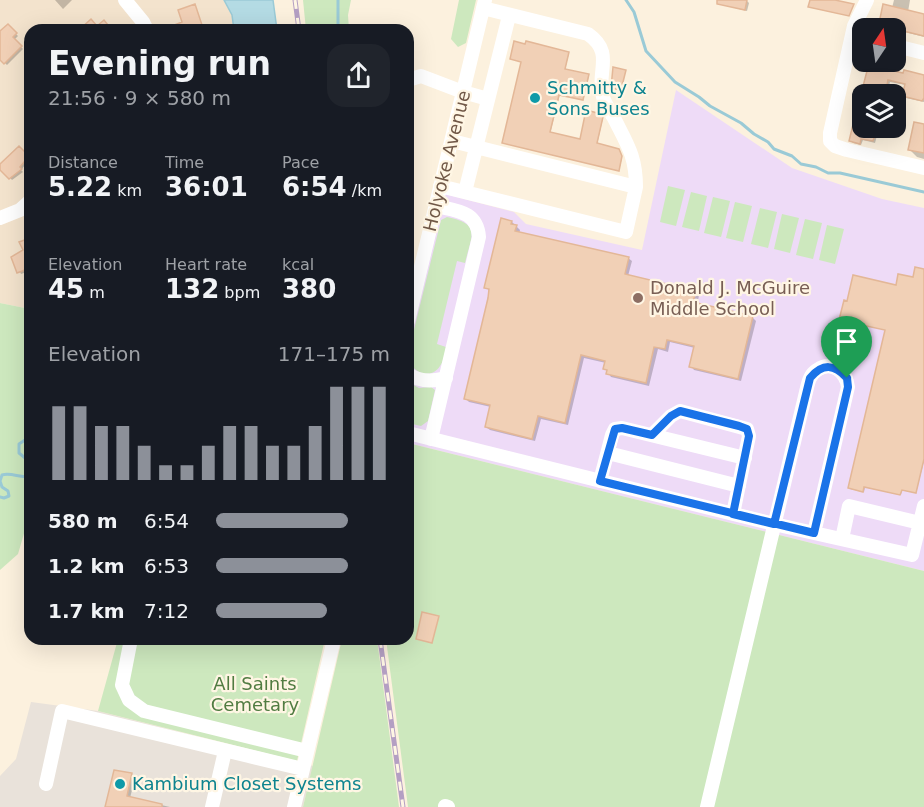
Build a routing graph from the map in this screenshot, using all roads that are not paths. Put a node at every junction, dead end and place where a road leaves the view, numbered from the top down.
1 (125, 0) edge
2 (867, 0) edge
3 (484, 4) edge
4 (509, 16) junction
5 (858, 18) edge
6 (144, 24) edge
7 (906, 48) edge
8 (924, 53) edge
9 (852, 55) edge
10 (471, 59) junction
11 (496, 65) junction
12 (414, 78) edge
13 (463, 92) junction
14 (488, 99) junction
15 (452, 141) junction
16 (476, 147) junction
17 (924, 168) edge
18 (440, 186) junction
19 (636, 187) junction
20 (465, 192) junction
21 (24, 206) edge
22 (436, 206) junction
23 (0, 218) edge
24 (414, 296) edge
25 (414, 377) edge
26 (446, 378) junction
27 (414, 435) edge
28 (652, 435) junction
29 (431, 439) junction
30 (608, 453) junction
31 (745, 458) junction
32 (600, 481) junction
33 (739, 486) junction
34 (924, 506) edge
35 (733, 514) junction
36 (774, 524) junction
37 (920, 524) junction
38 (814, 533) junction
39 (842, 539) junction
40 (130, 645) edge
41 (333, 645) edge
42 (225, 751) junction
43 (307, 751) junction
44 (303, 769) junction
45 (46, 784) dead end
46 (216, 806) edge
47 (294, 807) edge
48 (707, 807) edge

1 - 6 street
2 - 5 street
3 - 4 street
3 - 10 street, Holyoke Avenue
4 - 11 street
4 - 19 street
7 - 8 street
9 - 17 street
10 - 11 street
10 - 13 street, Holyoke Avenue
11 - 14 street
12 - 13 street
13 - 14 street
13 - 15 street, Holyoke Avenue
14 - 16 street
15 - 16 street
15 - 18 street, Holyoke Avenue
16 - 19 street
16 - 20 street
18 - 20 street
18 - 22 street, Holyoke Avenue
19 - 20 street
21 - 23 street
22 - 24 street, Holyoke Avenue
22 - 26 street
25 - 26 street
26 - 29 street
27 - 29 street
28 - 30 street
28 - 31 street
28 - 31 street
29 - 32 street
30 - 32 street
30 - 33 street
31 - 33 street
32 - 35 street
33 - 35 street
34 - 37 street
35 - 36 street
36 - 38 street
36 - 38 street
36 - 48 street
37 - 39 street
37 - 39 street
38 - 39 street
40 - 43 street
41 - 43 street
42 - 44 street
42 - 45 street
42 - 46 street
43 - 44 street
44 - 47 street

